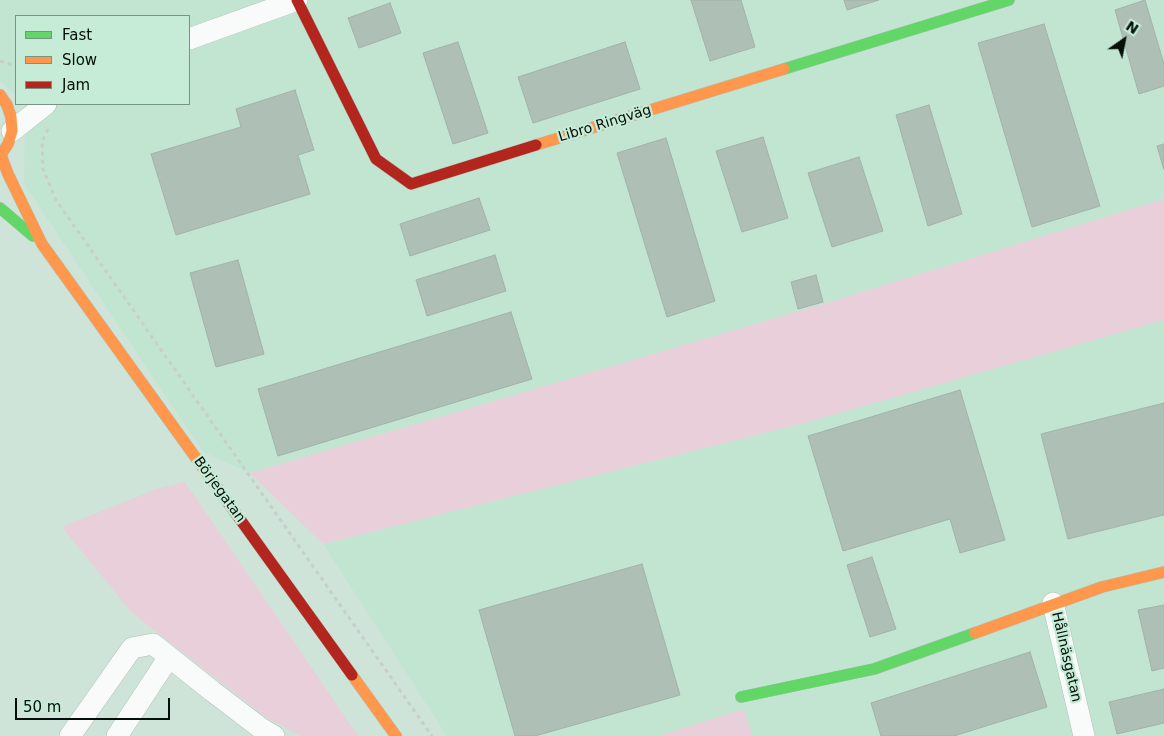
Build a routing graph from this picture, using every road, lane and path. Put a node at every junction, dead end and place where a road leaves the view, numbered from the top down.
1 (297, 0) edge
2 (1009, 0) edge
3 (190, 39) edge
4 (0, 60) edge
5 (15, 66) edge
6 (15, 92) edge
7 (0, 95) edge
8 (48, 114) edge
9 (12, 131) junction
10 (1, 156) edge
11 (0, 208) edge
12 (42, 244) junction
13 (1164, 572) edge
14 (1053, 603) junction
15 (169, 657) junction
16 (741, 697) dead end
17 (264, 734) edge
18 (73, 735) edge
19 (117, 736) edge
20 (396, 736) edge
21 (432, 736) edge
22 (1084, 736) edge

1 - 2 street, Libro Ringväg
1 - 3 street, Libro Ringväg
4 - 5 path
6 - 7 street
7 - 9 street
8 - 9 street
8 - 21 path
9 - 10 street
10 - 12 street, Börjegatan
11 - 12 street, Börjegatan
12 - 20 street, Börjegatan
13 - 14 street, Hållnäsgatan
14 - 16 street
14 - 22 street, Hållnäsgatan
15 - 17 street
15 - 18 street
15 - 19 street

